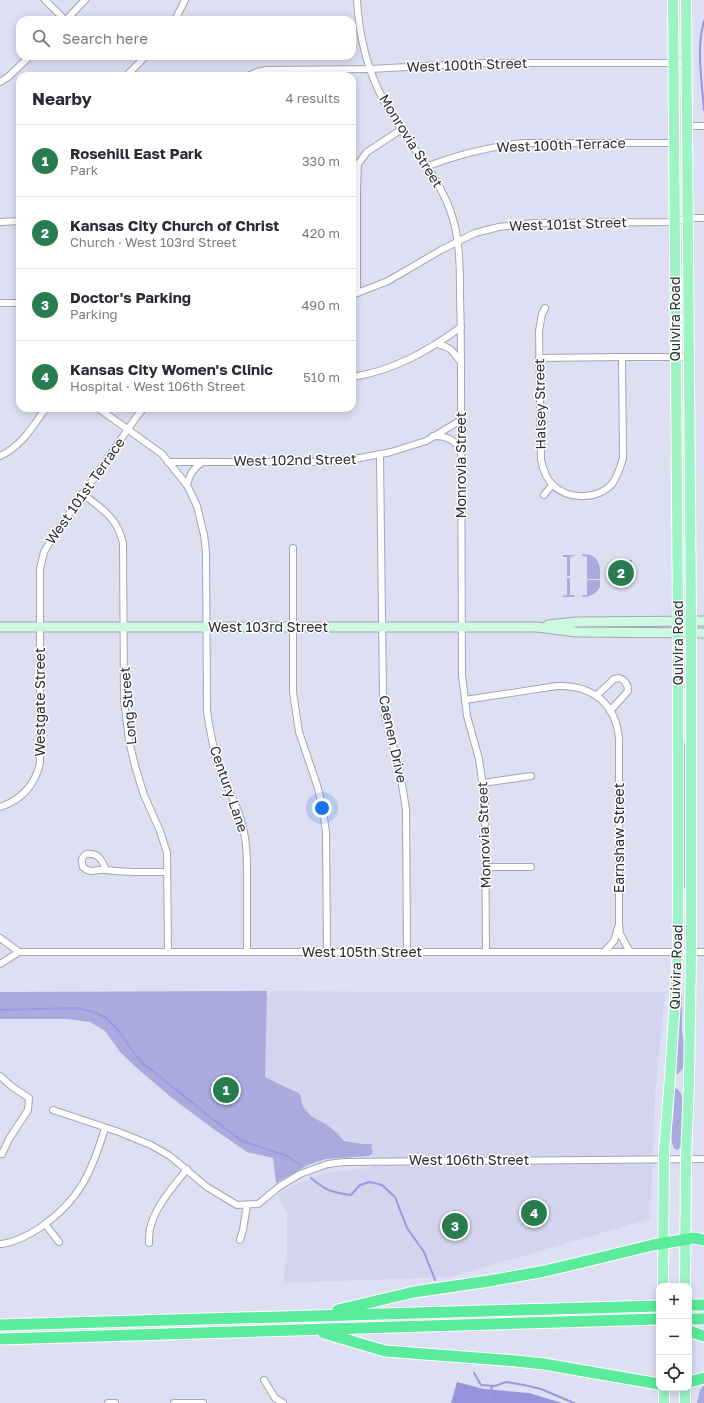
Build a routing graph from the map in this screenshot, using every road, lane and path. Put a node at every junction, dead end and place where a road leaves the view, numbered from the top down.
1 (45, 0) edge
2 (85, 0) edge
3 (185, 0) edge
4 (357, 0) edge
5 (673, 0) edge
6 (686, 0) edge
7 (62, 16) edge
8 (70, 16) edge
9 (177, 16) edge
10 (26, 60) edge
11 (142, 60) edge
12 (674, 63) junction
13 (687, 63) junction
14 (370, 69) junction
15 (130, 72) edge
16 (256, 72) edge
17 (0, 82) edge
18 (688, 126) junction
19 (704, 126) edge
20 (402, 129) junction
21 (674, 143) junction
22 (428, 166) junction
23 (688, 218) junction
24 (704, 218) edge
25 (16, 221) edge
26 (0, 222) edge
27 (675, 222) junction
28 (356, 242) edge
29 (457, 242) junction
30 (356, 294) edge
31 (0, 303) edge
32 (16, 303) edge
33 (545, 308) dead end
34 (461, 327) junction
35 (437, 344) junction
36 (622, 357) junction
37 (689, 357) junction
38 (539, 358) junction
39 (676, 358) junction
40 (461, 362) junction
41 (356, 376) edge
42 (43, 412) edge
43 (104, 412) edge
44 (141, 412) edge
45 (461, 420) junction
46 (128, 429) junction
47 (433, 436) junction
48 (461, 450) junction
49 (380, 455) junction
50 (0, 456) edge
51 (168, 462) junction
52 (202, 462) junction
53 (187, 485) junction
54 (552, 485) junction
55 (82, 494) junction
56 (544, 495) dead end
57 (293, 548) dead end
58 (678, 621) junction
59 (691, 621) junction
60 (704, 621) edge
61 (293, 626) junction
62 (462, 626) junction
63 (0, 627) edge
64 (40, 627) junction
65 (124, 627) junction
66 (206, 627) junction
67 (382, 627) junction
68 (537, 627) junction
69 (678, 633) junction
70 (691, 633) junction
71 (704, 633) edge
72 (596, 696) junction
73 (465, 700) junction
74 (610, 711) junction
75 (531, 776) dead end
76 (483, 783) junction
77 (0, 807) edge
78 (486, 867) junction
79 (531, 867) dead end
80 (106, 870) dead end
81 (167, 872) junction
82 (619, 923) junction
83 (0, 938) edge
84 (19, 952) junction
85 (168, 952) junction
86 (247, 952) junction
87 (327, 952) junction
88 (407, 952) junction
89 (486, 952) junction
90 (604, 952) junction
91 (630, 952) junction
92 (678, 952) junction
93 (691, 952) junction
94 (704, 952) edge
95 (0, 964) edge
96 (0, 1076) edge
97 (53, 1110) dead end
98 (105, 1128) junction
99 (2, 1154) dead end
100 (663, 1159) junction
101 (686, 1159) junction
102 (704, 1159) edge
103 (187, 1170) junction
104 (247, 1206) junction
105 (45, 1224) junction
106 (240, 1240) dead end
107 (685, 1240) junction
108 (704, 1240) edge
109 (59, 1242) dead end
110 (149, 1243) dead end
111 (2, 1244) dead end
112 (663, 1244) junction
113 (663, 1283) edge
114 (685, 1283) edge
115 (692, 1305) edge
116 (704, 1305) edge
117 (656, 1306) edge
118 (316, 1316) junction
119 (692, 1319) edge
120 (704, 1319) edge
121 (656, 1320) edge
122 (0, 1325) edge
123 (314, 1330) junction
124 (692, 1332) edge
125 (704, 1336) edge
126 (0, 1339) edge
127 (704, 1378) edge
128 (264, 1380) dead end
129 (692, 1381) edge
130 (656, 1383) edge
131 (664, 1391) edge
132 (685, 1391) edge
133 (108, 1403) edge
134 (115, 1403) edge
135 (174, 1403) edge
136 (203, 1403) edge
137 (283, 1403) edge
138 (664, 1403) edge
139 (685, 1403) edge

1 - 7 street
2 - 8 street
3 - 9 street
4 - 14 street, Monrovia Street
5 - 12 main road, Quivira Road
6 - 13 main road, Quivira Road
10 - 17 street
11 - 15 street
12 - 13 street, West 100th Street
12 - 14 street, West 100th Street
12 - 21 main road, Quivira Road
13 - 18 main road, Quivira Road
14 - 16 street, West 100th Street
14 - 20 street, Monrovia Street
18 - 19 street
18 - 23 main road, Quivira Road
20 - 22 street, Monrovia Street
20 - 28 street
21 - 22 street, West 100th Terrace
21 - 27 main road, Quivira Road
22 - 29 street, Monrovia Street
23 - 24 street, West 101st Street
23 - 27 street, West 101st Street
23 - 37 main road, Quivira Road
25 - 26 street
27 - 29 street, West 101st Street
27 - 39 main road, Quivira Road
29 - 30 street, West 101st Street
29 - 34 street, Monrovia Street
31 - 32 street
33 - 38 street, Halsey Street
34 - 35 street
34 - 40 street, Monrovia Street
35 - 40 street
35 - 41 street
36 - 38 street
36 - 39 street
36 - 54 street
37 - 39 street
37 - 59 main road, Quivira Road
38 - 54 street, Halsey Street
39 - 58 main road, Quivira Road
40 - 45 street, Monrovia Street
42 - 50 street
43 - 46 street, Century Lane
44 - 46 street, West 101st Terrace
45 - 47 street, West 102nd Street
45 - 48 street, Monrovia Street
46 - 51 street, Century Lane
46 - 55 street, West 101st Terrace
47 - 48 street
47 - 49 street, West 102nd Street
48 - 62 street, Monrovia Street
49 - 52 street, West 102nd Street
49 - 67 street, Caenen Drive
51 - 52 street, West 102nd Street
51 - 53 street, Century Lane
52 - 53 street
53 - 66 street, Century Lane
54 - 56 street
55 - 64 street, West 101st Terrace
55 - 65 street, Long Street
57 - 61 street
58 - 59 main road, West 103rd Street
58 - 68 main road, West 103rd Street
58 - 69 main road, Quivira Road
59 - 60 main road, West 103rd Street
59 - 70 main road, Quivira Road
61 - 66 main road, West 103rd Street
61 - 67 main road, West 103rd Street
61 - 87 street
62 - 67 main road, West 103rd Street
62 - 68 main road, West 103rd Street
62 - 73 street, Monrovia Street
63 - 64 main road, West 103rd Street
64 - 65 main road, West 103rd Street
64 - 77 street, Westgate Street
65 - 66 main road, West 103rd Street
65 - 81 street, Long Street
66 - 86 street, Century Lane
67 - 88 street, Caenen Drive
68 - 69 main road, West 103rd Street
69 - 70 main road, West 103rd Street
69 - 92 main road, Quivira Road
70 - 71 main road, West 103rd Street
70 - 93 main road, Quivira Road
72 - 73 street
72 - 74 street, Earnshaw Street
72 - 74 street
73 - 76 street, Monrovia Street
74 - 82 street, Earnshaw Street
75 - 76 street
76 - 78 street, Monrovia Street
78 - 79 street
78 - 89 street, Monrovia Street
80 - 81 street
81 - 85 street, Long Street
82 - 90 street, Earnshaw Street
82 - 91 street, Earnshaw Street
83 - 84 street
84 - 85 street, West 105th Street
84 - 95 street
85 - 86 street, West 105th Street
86 - 87 street, West 105th Street
87 - 88 street, West 105th Street
88 - 89 street, West 105th Street
89 - 90 street, West 105th Street
90 - 91 street, West 105th Street
91 - 92 street, West 105th Street
92 - 93 street, West 105th Street
92 - 100 main road, Quivira Road
93 - 94 street, West 105th Street
93 - 101 main road, Quivira Road
96 - 99 street
97 - 98 street
98 - 103 street
98 - 105 street
100 - 101 street, West 106th Street
100 - 104 street, West 106th Street
100 - 112 main road, Quivira Road
101 - 102 street, West 106th Street
101 - 107 main road, Quivira Road
103 - 104 street
103 - 110 street
104 - 106 street
105 - 109 street
105 - 111 street
107 - 108 highway
107 - 112 highway
107 - 114 main road, Quivira Road
112 - 113 main road, Quivira Road
112 - 118 highway
115 - 116 highway
117 - 118 highway
118 - 122 highway
119 - 120 highway
121 - 123 highway
123 - 126 highway
123 - 130 highway
124 - 125 highway
127 - 129 highway
128 - 137 street
131 - 138 main road
132 - 139 main road
133 - 134 street
135 - 136 street

